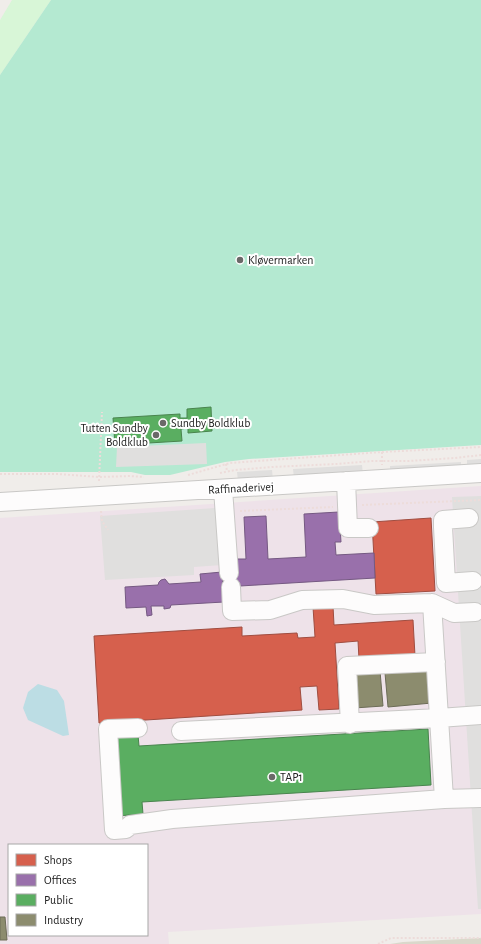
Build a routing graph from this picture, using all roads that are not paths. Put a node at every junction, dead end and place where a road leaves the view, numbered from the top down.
1 (481, 473) edge
2 (221, 481) junction
3 (346, 481) junction
4 (0, 502) edge
5 (470, 518) dead end
6 (369, 528) dead end
7 (473, 581) dead end
8 (432, 603) junction
9 (475, 612) dead end
10 (436, 662) junction
11 (481, 715) edge
12 (439, 718) junction
13 (350, 724) junction
14 (138, 728) dead end
15 (180, 731) dead end
16 (481, 798) edge
17 (444, 799) junction

1 - 3 street, Raffinaderivej
2 - 3 street, Raffinaderivej
2 - 4 street, Raffinaderivej
2 - 8 street
3 - 6 street
5 - 7 street
8 - 9 street
8 - 10 street
10 - 12 street
10 - 13 street
11 - 12 street
12 - 13 street
12 - 17 street
13 - 15 street
14 - 17 street
16 - 17 street

